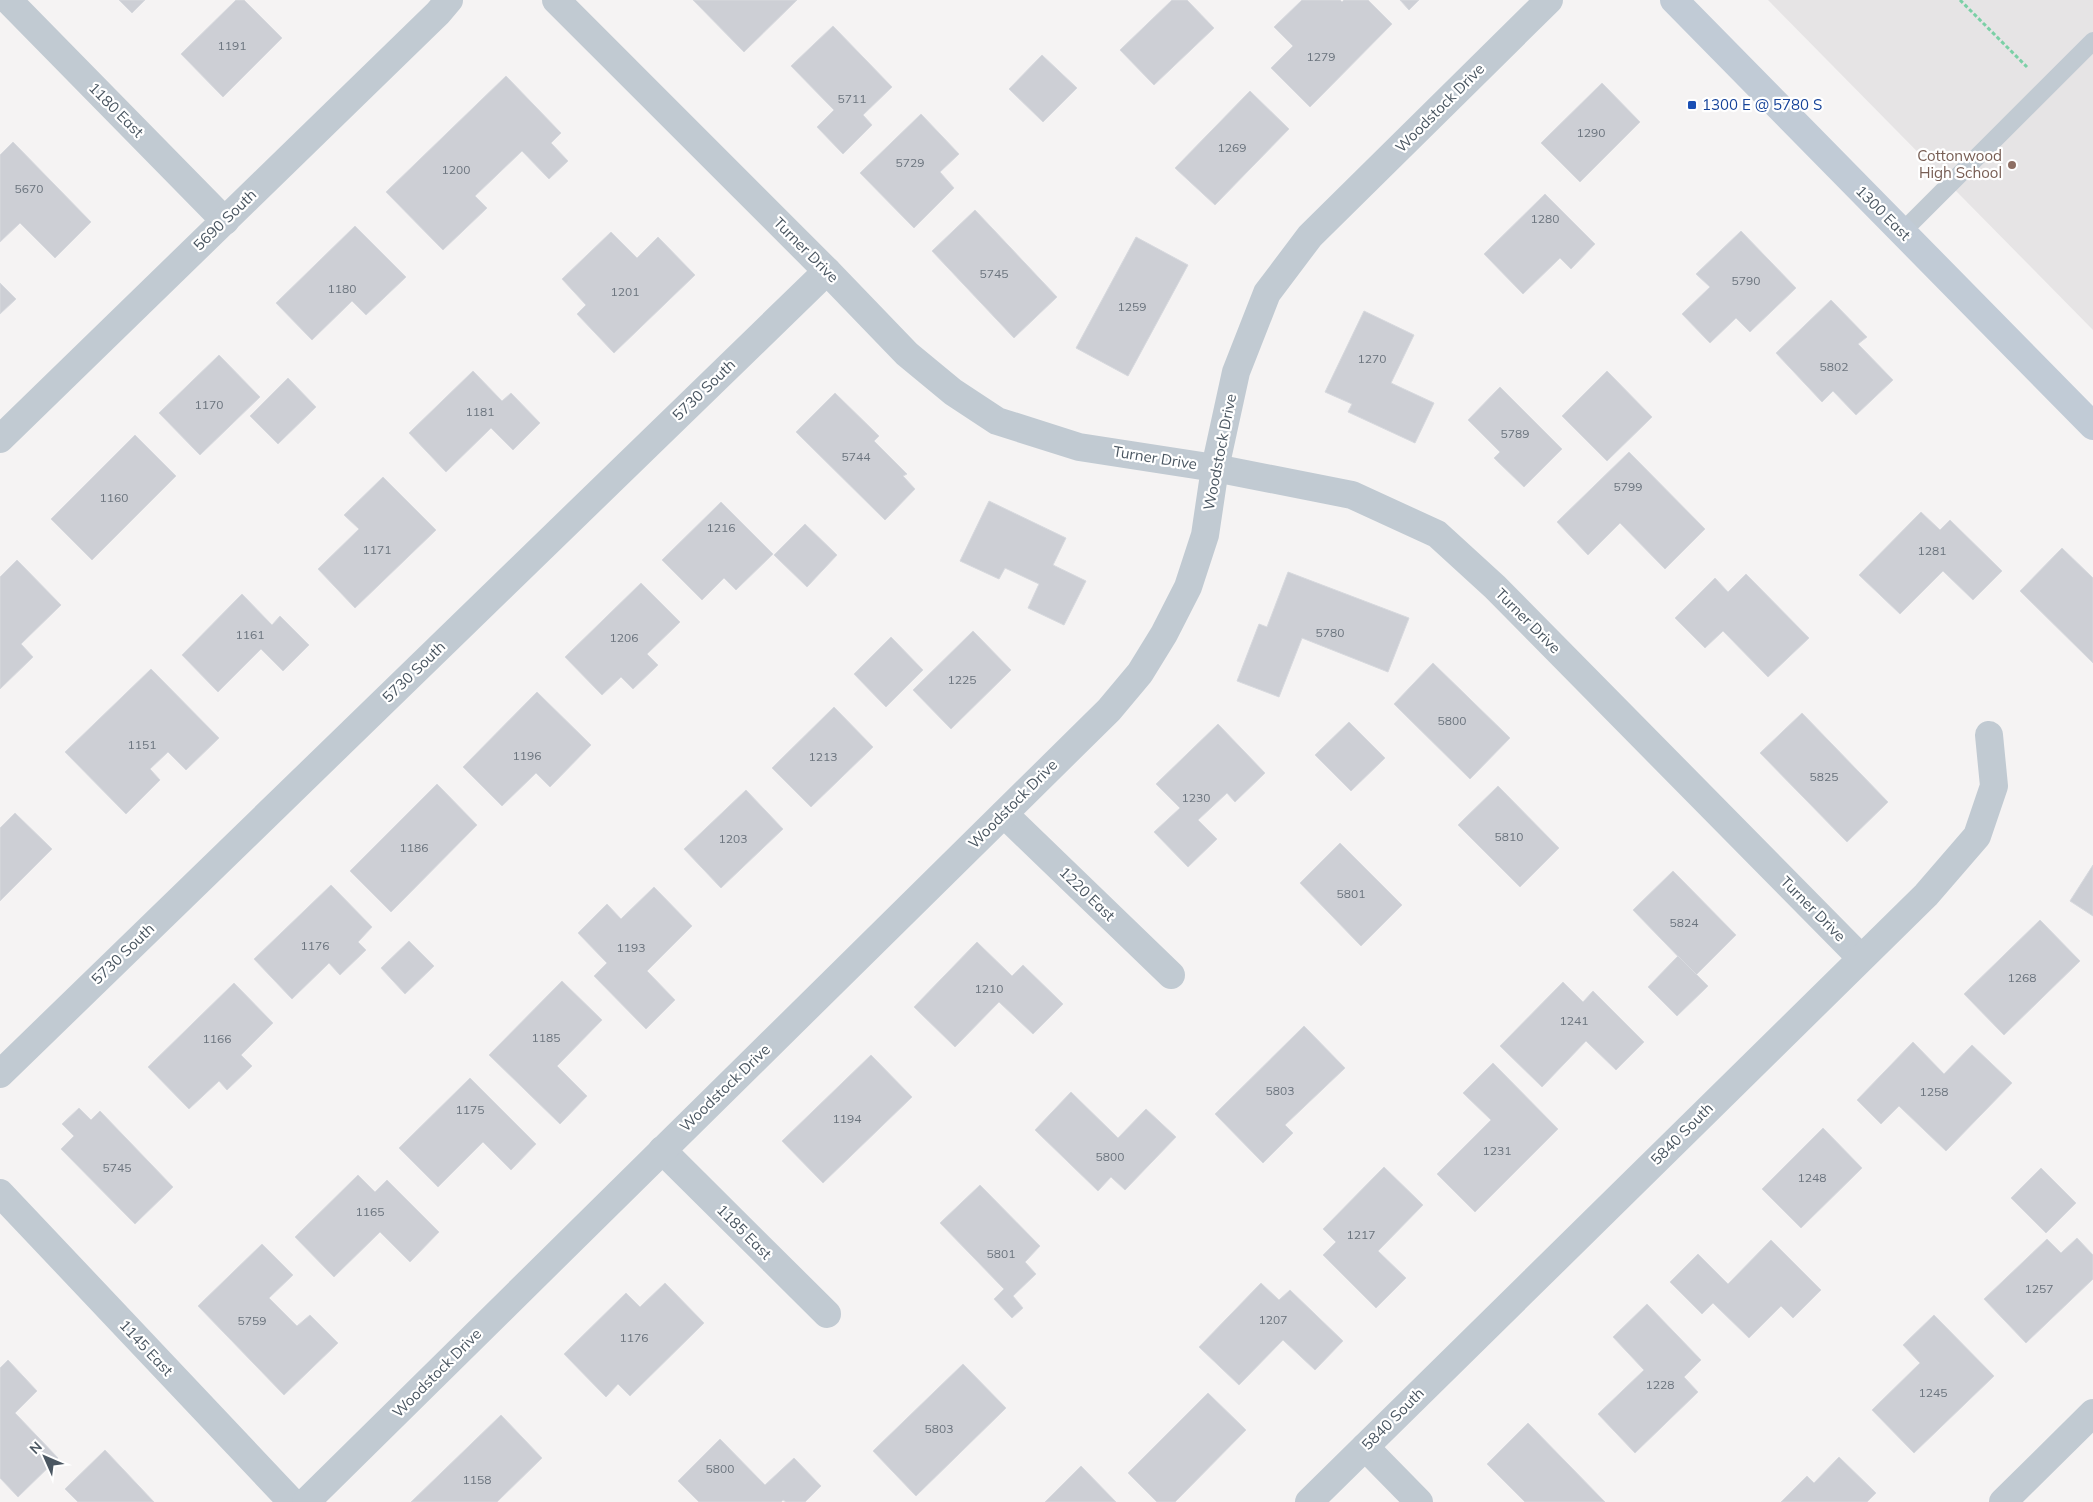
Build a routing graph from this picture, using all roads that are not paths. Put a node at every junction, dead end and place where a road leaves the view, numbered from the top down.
1 (8, 0) edge
2 (449, 0) edge
3 (556, 0) edge
4 (1549, 0) edge
5 (1674, 0) edge
6 (2093, 42) edge
7 (225, 221) junction
8 (1902, 232) junction
9 (827, 271) junction
10 (2093, 426) edge
11 (0, 440) edge
12 (1214, 468) junction
13 (1989, 735) dead end
14 (1004, 814) junction
15 (1861, 958) junction
16 (1171, 975) dead end
17 (0, 1074) edge
18 (662, 1150) junction
19 (0, 1194) edge
20 (827, 1314) dead end
21 (2093, 1413) edge
22 (1365, 1447) junction
23 (292, 1502) edge
24 (306, 1502) edge
25 (1309, 1502) edge
26 (1419, 1502) edge
27 (2003, 1502) edge

1 - 7 street, 1180 East
2 - 7 street, 5690 South
3 - 9 street, Turner Drive
4 - 12 street, Woodstock Drive
5 - 8 main road, 1300 East
6 - 8 lane
7 - 11 street, 5690 South
8 - 10 main road, 1300 East
9 - 12 street, Turner Drive
9 - 17 street, 5730 South
12 - 14 street, Woodstock Drive
12 - 15 street, Turner Drive
13 - 15 street, 5840 South
14 - 16 street, 1220 East
14 - 18 street, Woodstock Drive
15 - 22 street, 5840 South
18 - 20 street, 1185 East
18 - 24 street, Woodstock Drive
19 - 23 street, 1145 East
21 - 27 street
22 - 25 street, 5840 South
22 - 26 street

